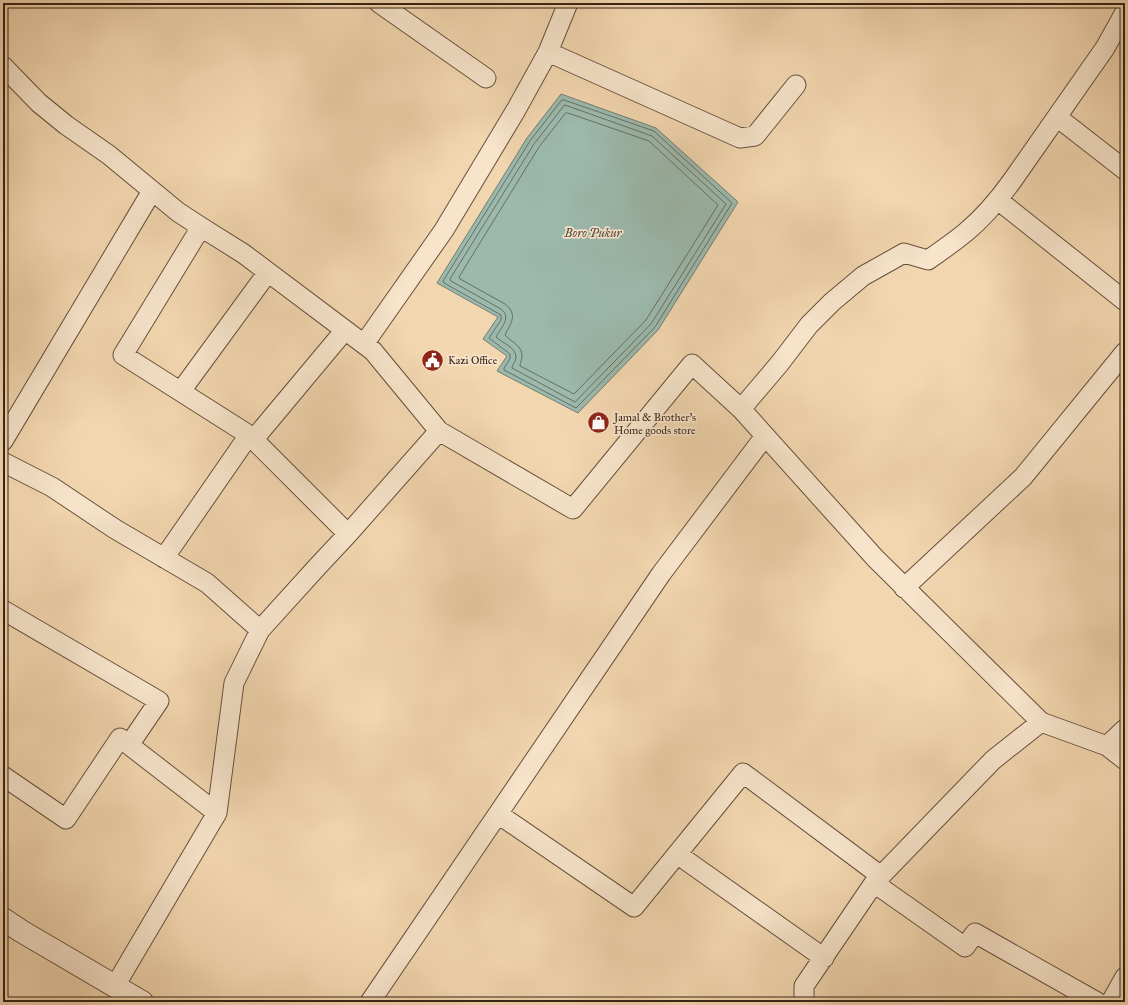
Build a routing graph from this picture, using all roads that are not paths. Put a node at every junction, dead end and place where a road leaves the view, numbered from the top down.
1 (379, 3) edge
2 (568, 3) edge
3 (1122, 24) edge
4 (548, 52) junction
5 (3, 66) edge
6 (486, 78) dead end
7 (796, 85) dead end
8 (1057, 117) junction
9 (1125, 170) edge
10 (152, 191) junction
11 (998, 200) junction
12 (201, 227) junction
13 (268, 272) junction
14 (1125, 302) edge
15 (345, 330) junction
16 (364, 344) junction
17 (1125, 352) edge
18 (181, 391) junction
19 (741, 409) junction
20 (439, 431) junction
21 (765, 436) junction
22 (252, 437) junction
23 (3, 442) edge
24 (3, 462) edge
25 (348, 534) junction
26 (164, 558) junction
27 (904, 588) junction
28 (3, 610) edge
29 (260, 630) junction
30 (1040, 722) junction
31 (1125, 729) edge
32 (129, 745) junction
33 (1106, 746) junction
34 (1125, 760) edge
35 (3, 776) edge
36 (217, 813) junction
37 (498, 814) junction
38 (677, 854) junction
39 (877, 879) junction
40 (3, 919) edge
41 (824, 958) junction
42 (1125, 977) edge
43 (115, 986) junction
44 (142, 1002) edge
45 (370, 1002) edge
46 (804, 1002) edge
47 (1097, 1002) edge
48 (1111, 1002) edge

1 - 6 street
2 - 4 street
3 - 8 street
4 - 7 street
4 - 16 street
5 - 10 street
8 - 9 street
8 - 11 street
10 - 12 street
10 - 23 street
11 - 14 street
11 - 19 street
12 - 13 street
12 - 18 street
13 - 15 street
13 - 18 street
15 - 16 street
15 - 22 street
16 - 20 street
17 - 27 street
18 - 22 street
19 - 20 street
19 - 21 street
20 - 25 street
21 - 27 street
21 - 37 street
22 - 25 street
22 - 26 street
24 - 26 street
25 - 29 street
26 - 29 street
27 - 30 street
28 - 32 street
29 - 36 street
30 - 33 street
30 - 39 street
31 - 33 street
32 - 35 street
32 - 36 street
33 - 34 street
36 - 43 street
37 - 38 street
37 - 45 street
38 - 39 street
38 - 41 street
39 - 41 street
39 - 47 street
40 - 43 street
41 - 46 street
42 - 48 street
43 - 44 street

